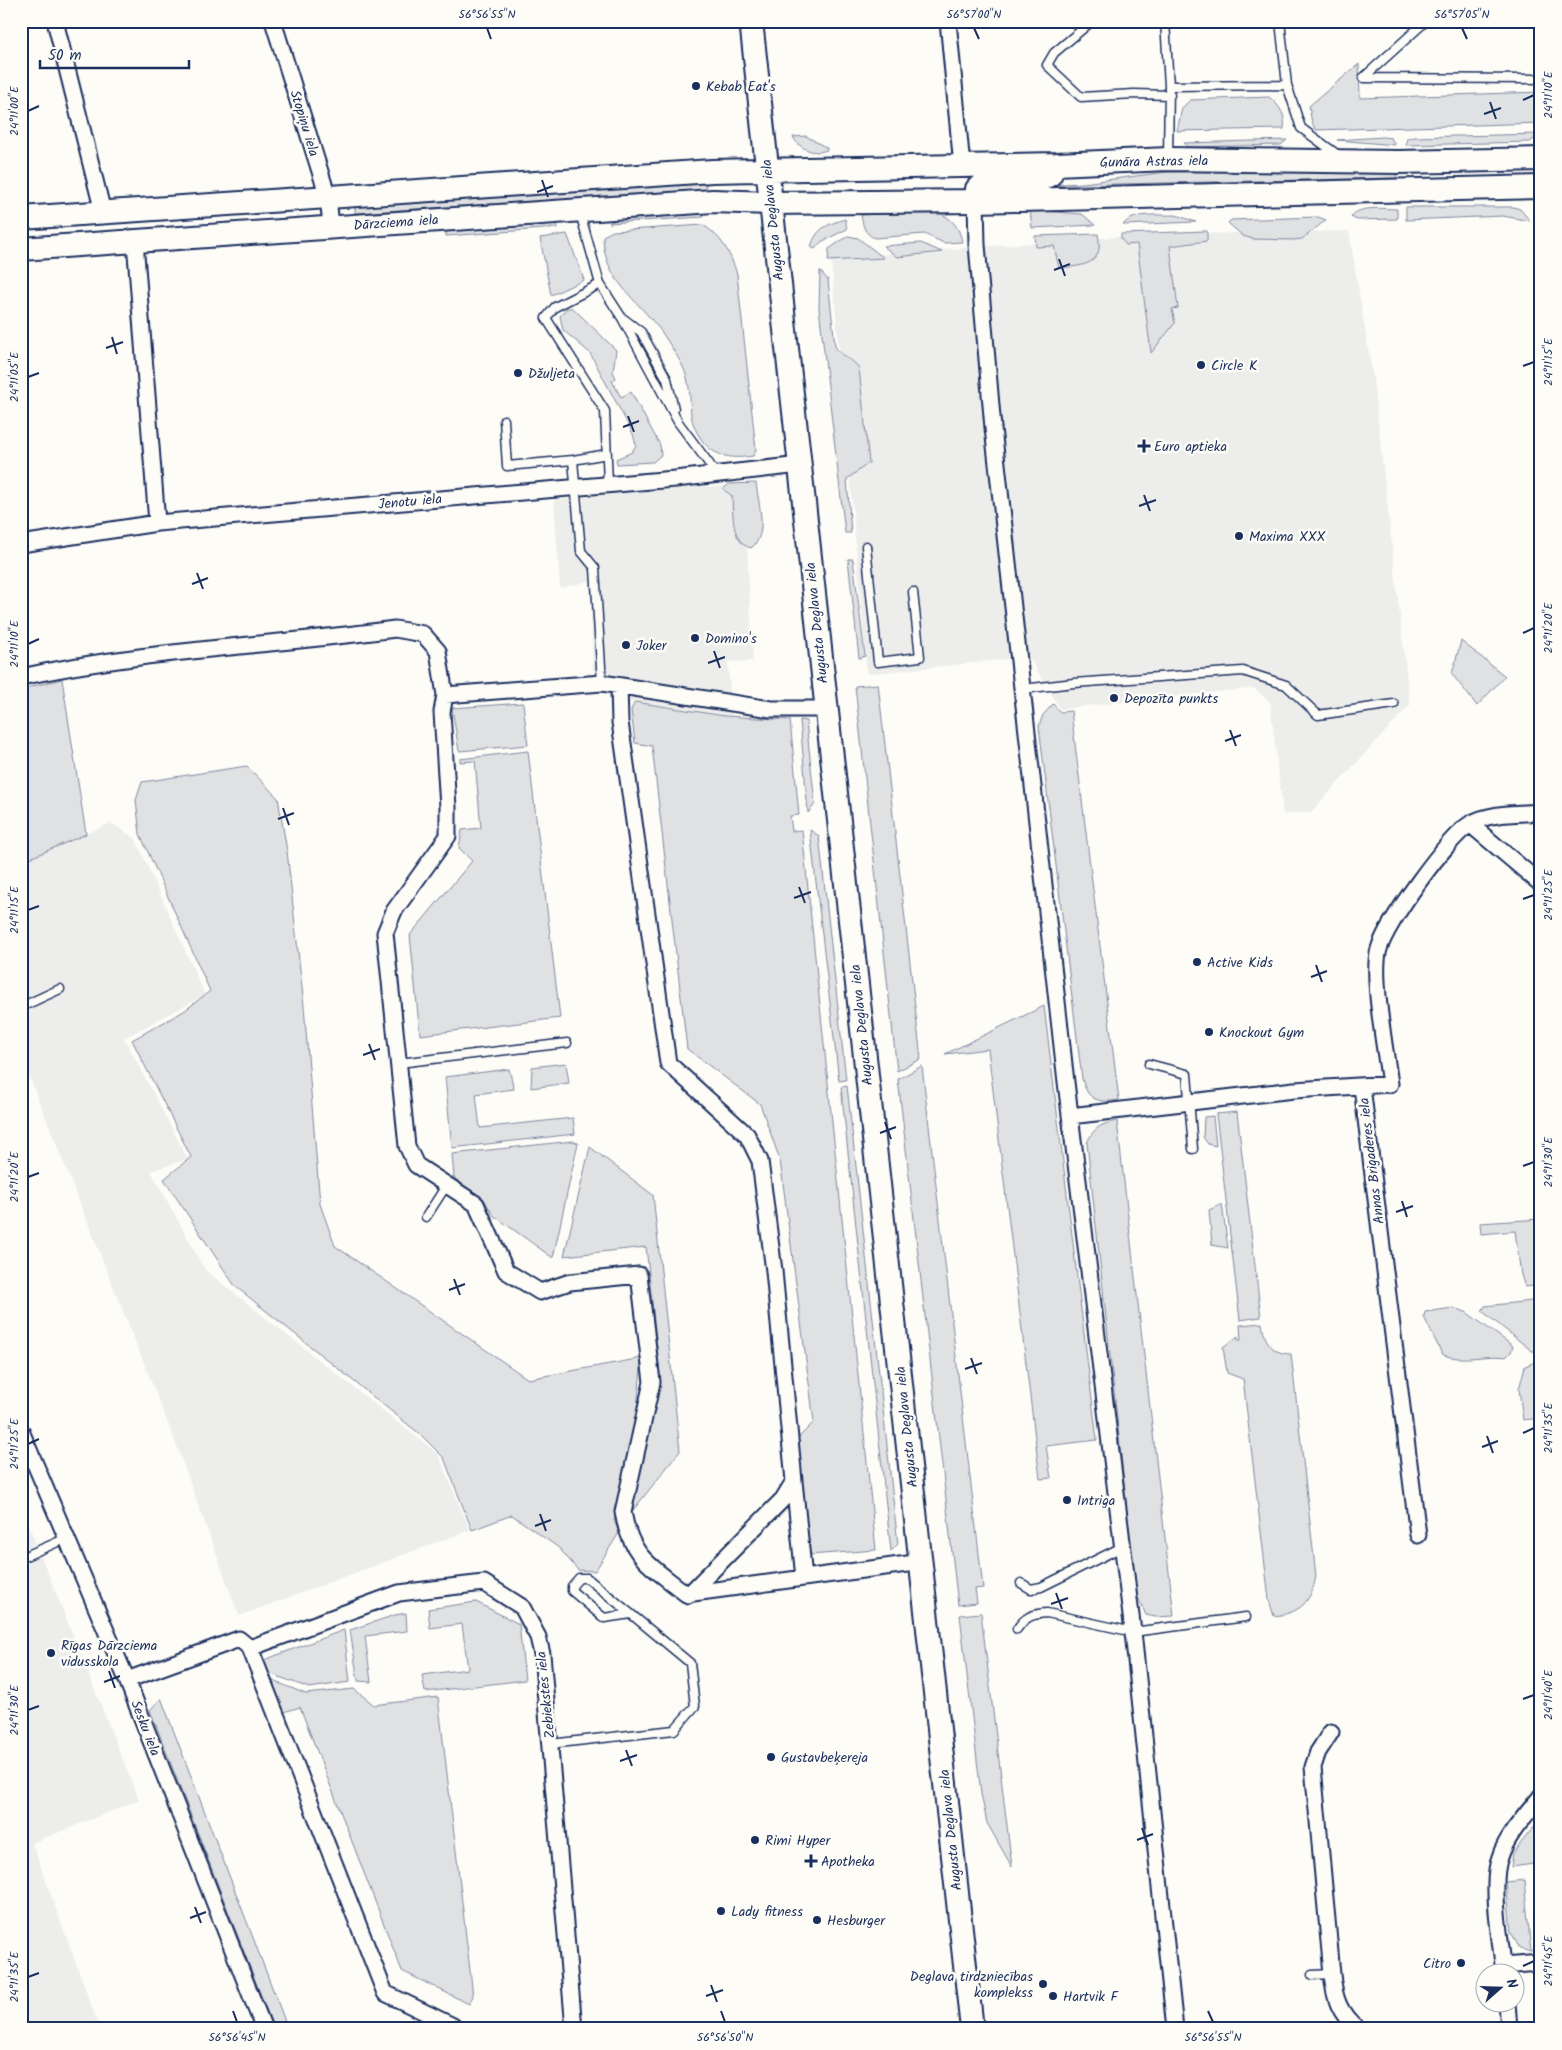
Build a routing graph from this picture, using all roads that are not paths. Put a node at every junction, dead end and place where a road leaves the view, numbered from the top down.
1 (55, 21) edge
2 (273, 21) edge
3 (750, 21) edge
4 (948, 21) edge
5 (1092, 21) edge
6 (1165, 21) edge
7 (1280, 21) edge
8 (1426, 21) edge
9 (1541, 79) edge
10 (1287, 84) junction
11 (1169, 86) junction
12 (1170, 95) junction
13 (1535, 157) edge
14 (1168, 159) junction
15 (1345, 161) junction
16 (1056, 164) junction
17 (962, 166) junction
18 (767, 170) junction
19 (1541, 187) edge
20 (328, 197) junction
21 (976, 201) junction
22 (770, 203) junction
23 (579, 210) junction
24 (102, 212) junction
25 (21, 218) edge
26 (331, 226) junction
27 (135, 242) junction
28 (21, 249) edge
29 (600, 284) junction
30 (504, 420) dead end
31 (607, 454) junction
32 (573, 460) junction
33 (800, 465) junction
34 (716, 473) junction
35 (608, 484) junction
36 (577, 487) junction
37 (157, 523) junction
38 (21, 544) edge
39 (866, 546) dead end
40 (912, 592) dead end
41 (21, 678) edge
42 (602, 683) junction
43 (619, 686) junction
44 (1023, 689) junction
45 (446, 695) junction
46 (1394, 704) dead end
47 (825, 708) junction
48 (1541, 812) edge
49 (1470, 824) junction
50 (1541, 884) edge
51 (60, 989) dead end
52 (21, 1007) edge
53 (567, 1043) dead end
54 (399, 1063) junction
55 (1149, 1064) dead end
56 (1362, 1087) junction
57 (1189, 1103) junction
58 (1070, 1116) junction
59 (1193, 1149) dead end
60 (446, 1186) junction
61 (426, 1217) dead end
62 (1541, 1430) edge
63 (21, 1431) edge
64 (1541, 1442) edge
65 (794, 1481) junction
66 (1418, 1535) dead end
67 (67, 1538) junction
68 (1122, 1547) junction
69 (21, 1558) edge
70 (922, 1562) junction
71 (804, 1578) junction
72 (1021, 1583) dead end
73 (688, 1595) junction
74 (631, 1614) junction
75 (1246, 1617) dead end
76 (1017, 1629) dead end
77 (1133, 1632) junction
78 (250, 1648) junction
79 (127, 1680) junction
80 (1331, 1732) dead end
81 (550, 1744) junction
82 (1541, 1796) edge
83 (1502, 1962) edge
84 (1541, 1963) edge
85 (1524, 1966) edge
86 (1332, 1974) junction
87 (1312, 1975) dead end
88 (1507, 2012) edge
89 (453, 2026) dead end
90 (264, 2029) edge
91 (574, 2029) edge
92 (972, 2029) edge
93 (1175, 2029) edge
94 (1358, 2029) edge
95 (1509, 2029) edge

1 - 24 street
2 - 20 street, Stopiņu iela
3 - 18 main road, Augusta Deglava iela
4 - 17 street
5 - 12 lane
6 - 11 lane
7 - 10 lane
8 - 9 lane
10 - 11 lane
10 - 15 lane
11 - 12 lane
12 - 14 lane
13 - 15 main road, Gunāra Astras iela
14 - 15 main road, Gunāra Astras iela
14 - 16 main road, Gunāra Astras iela
16 - 17 main road, Gunāra Astras iela
16 - 21 main road
17 - 18 main road, Gunāra Astras iela
18 - 20 main road
18 - 22 main road, Augusta Deglava iela
19 - 21 main road
20 - 24 main road
20 - 26 street, Stopiņu iela
21 - 22 main road
21 - 44 street
22 - 23 main road, Dārzciema iela
22 - 33 main road, Augusta Deglava iela
23 - 26 main road, Dārzciema iela
23 - 29 lane
24 - 25 main road
26 - 27 main road, Dārzciema iela
27 - 28 main road, Dārzciema iela
27 - 37 street
29 - 31 lane
29 - 34 lane
30 - 32 lane
31 - 32 lane
31 - 35 lane
32 - 36 lane
33 - 34 street, Jenotu iela
33 - 47 main road, Augusta Deglava iela
34 - 35 street, Jenotu iela
35 - 36 street, Jenotu iela
36 - 37 street, Jenotu iela
36 - 42 lane
37 - 38 street, Jenotu iela
39 - 40 lane
41 - 45 street
42 - 43 street
42 - 45 street
43 - 47 street
43 - 65 street
44 - 46 lane
44 - 58 street
45 - 54 street
47 - 70 main road, Augusta Deglava iela
48 - 49 street, Annas Brigaderes iela
49 - 50 street
49 - 56 street, Annas Brigaderes iela
51 - 52 lane
53 - 54 lane
54 - 60 street
55 - 57 lane
56 - 57 street
56 - 66 street, Annas Brigaderes iela
57 - 58 street
57 - 59 lane
58 - 68 street
60 - 61 lane
60 - 73 street
62 - 64 lane
63 - 67 street, Sesku iela
65 - 71 street
65 - 73 street
67 - 69 lane
67 - 79 street, Sesku iela
68 - 72 lane
68 - 77 street
70 - 71 street
70 - 92 main road, Augusta Deglava iela
71 - 73 street
74 - 74 lane
74 - 81 lane
75 - 77 lane
76 - 77 lane
77 - 93 street
78 - 79 street
78 - 81 street, Zebiekstes iela
78 - 89 street
79 - 90 street, Sesku iela
80 - 86 street
81 - 91 street, Zebiekstes iela
82 - 83 street
84 - 85 street
86 - 87 lane
86 - 94 street
88 - 95 street

